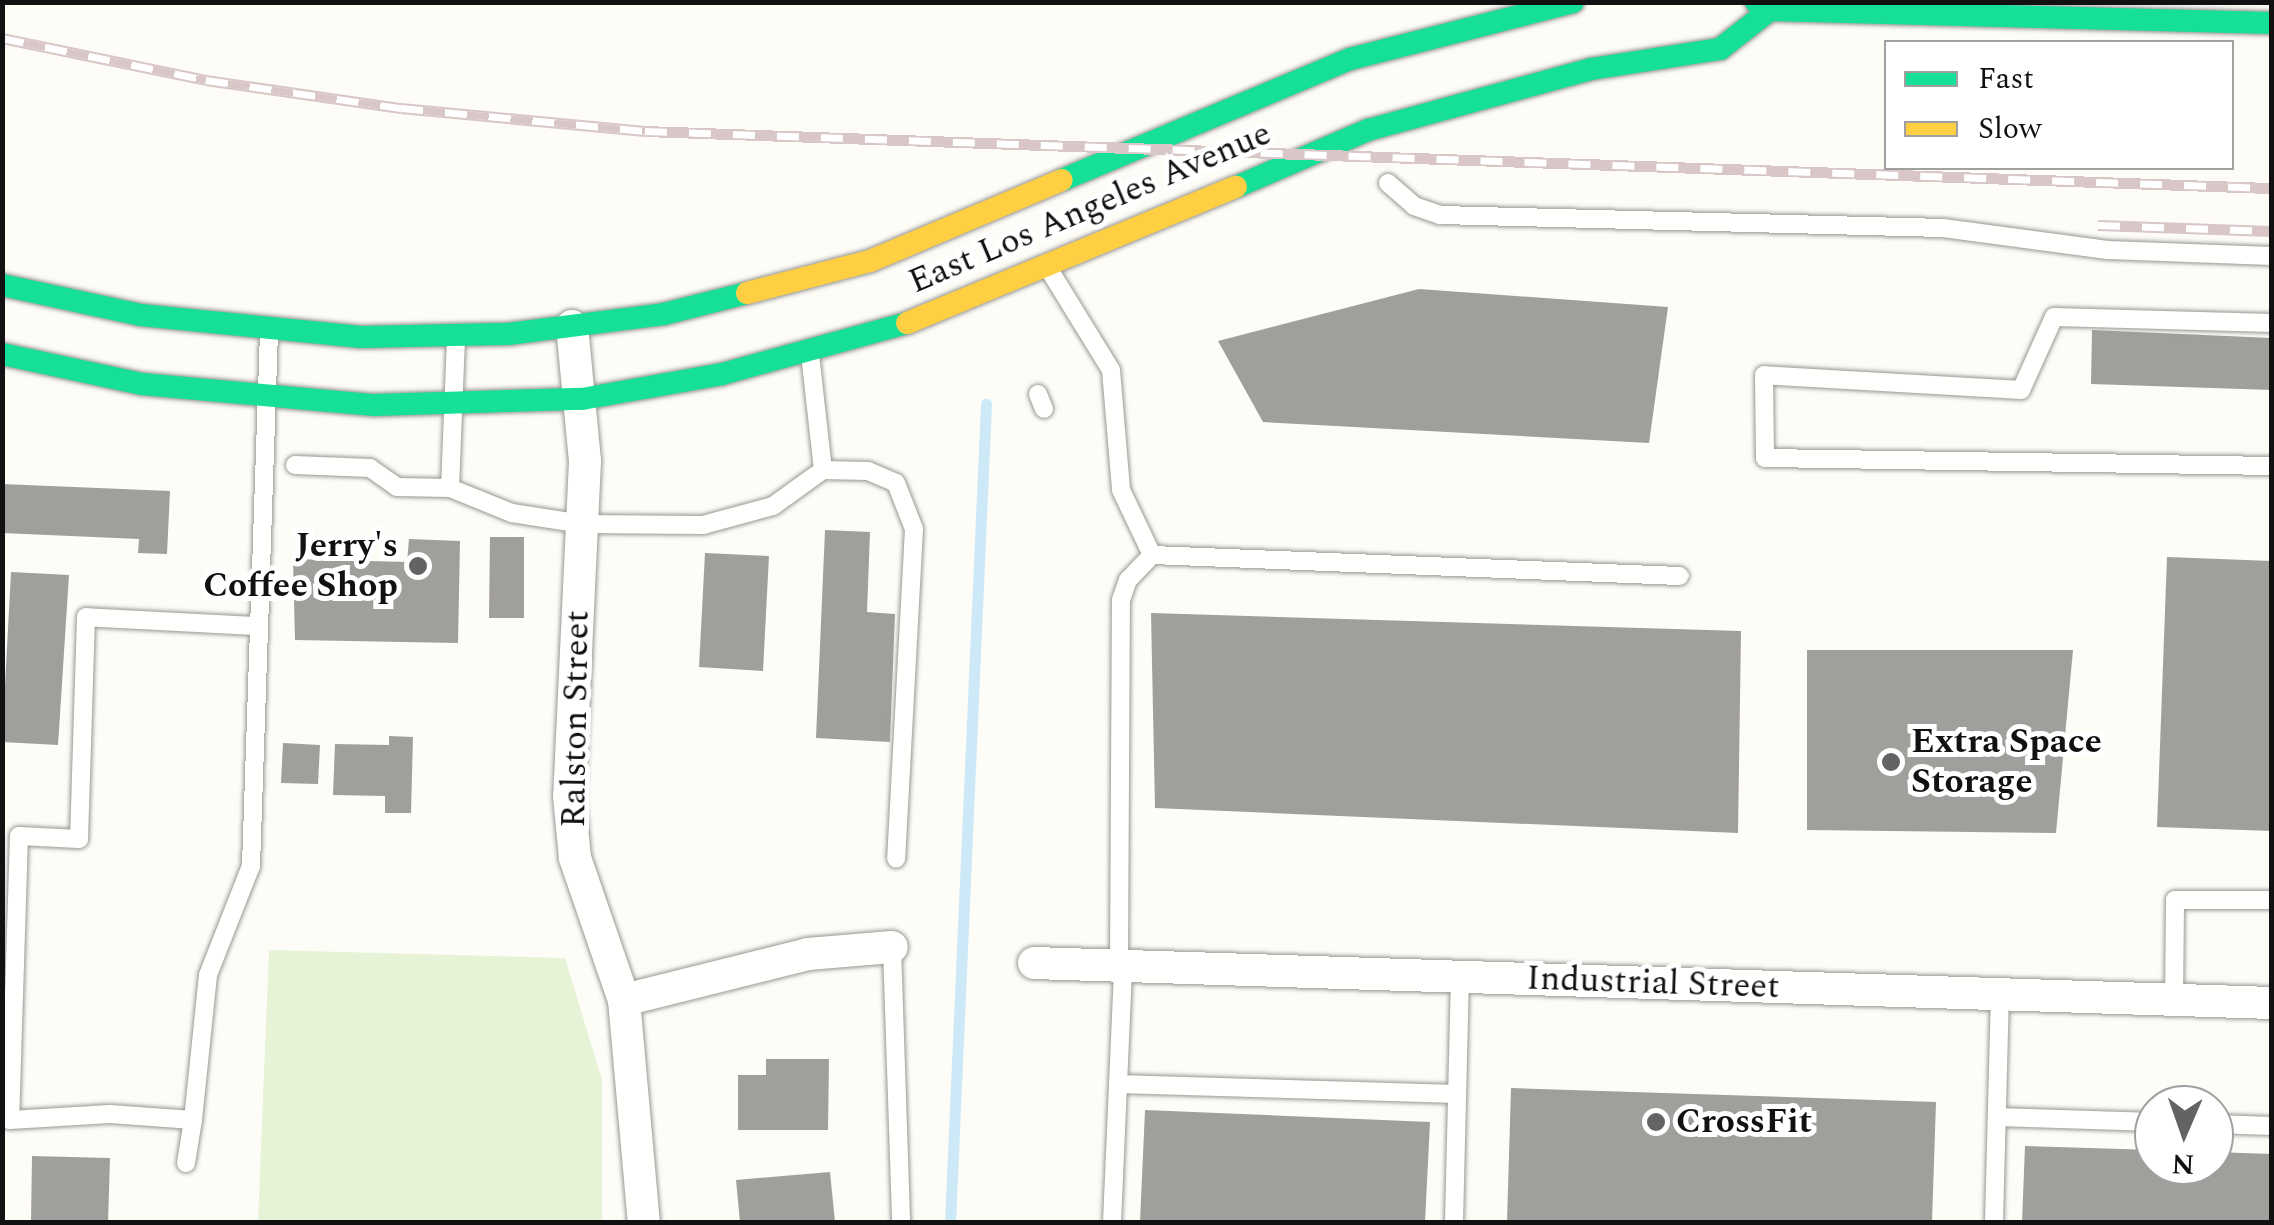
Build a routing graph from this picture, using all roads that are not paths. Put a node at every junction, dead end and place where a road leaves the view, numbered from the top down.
1 (1573, 2) edge
2 (1765, 5) edge
3 (2073, 9) edge
4 (2272, 22) edge
5 (1388, 183) dead end
6 (2272, 256) edge
7 (1050, 271) junction
8 (2, 285) edge
9 (2272, 323) edge
10 (572, 326) junction
11 (269, 332) junction
12 (456, 338) junction
13 (2, 354) edge
14 (810, 354) junction
15 (263, 398) junction
16 (582, 398) junction
17 (456, 406) junction
18 (295, 465) dead end
19 (2272, 466) edge
20 (823, 470) junction
21 (450, 488) junction
22 (582, 524) junction
23 (1152, 555) junction
24 (1680, 576) dead end
25 (255, 626) junction
26 (896, 859) dead end
27 (2272, 900) edge
28 (892, 947) joint
29 (1034, 963) dead end
30 (1121, 966) junction
31 (1460, 977) junction
32 (2000, 994) junction
33 (624, 1000) junction
34 (2174, 1000) junction
35 (2272, 1003) edge
36 (1118, 1084) junction
37 (1457, 1094) junction
38 (1997, 1118) junction
39 (194, 1120) junction
40 (2134, 1121) edge
41 (2234, 1125) edge
42 (2272, 1126) edge
43 (186, 1163) dead end
44 (644, 1222) edge
45 (901, 1222) edge
46 (1112, 1222) edge
47 (1454, 1222) edge
48 (1994, 1222) edge

1 - 10 main road, East Los Angeles Avenue
2 - 3 main road, East Los Angeles Avenue
2 - 7 main road, East Los Angeles Avenue
3 - 4 main road, East Los Angeles Avenue
5 - 6 lane
7 - 14 main road, East Los Angeles Avenue
7 - 23 lane
8 - 11 main road, East Los Angeles Avenue
9 - 19 lane
10 - 12 main road, East Los Angeles Avenue
10 - 16 street, Ralston Street
11 - 12 main road, East Los Angeles Avenue
11 - 15 lane
12 - 17 lane
13 - 15 main road, East Los Angeles Avenue
14 - 16 main road, East Los Angeles Avenue
14 - 20 lane
15 - 17 main road, East Los Angeles Avenue
15 - 25 lane
16 - 17 main road, East Los Angeles Avenue
16 - 22 street, Ralston Street
17 - 21 lane
18 - 21 lane
20 - 22 lane
20 - 26 lane
21 - 22 lane
22 - 33 street, Ralston Street
23 - 24 lane
23 - 30 lane
25 - 39 lane
25 - 39 lane
27 - 34 lane
28 - 33 street
28 - 45 lane
29 - 30 street, Industrial Street
30 - 31 street, Industrial Street
30 - 36 lane
31 - 32 street, Industrial Street
31 - 37 lane
32 - 34 street, Industrial Street
32 - 38 lane
33 - 44 street, Ralston Street
34 - 35 street, Industrial Street
36 - 37 lane
36 - 46 lane
37 - 47 lane
38 - 40 lane
38 - 48 lane
39 - 43 lane
41 - 42 lane

